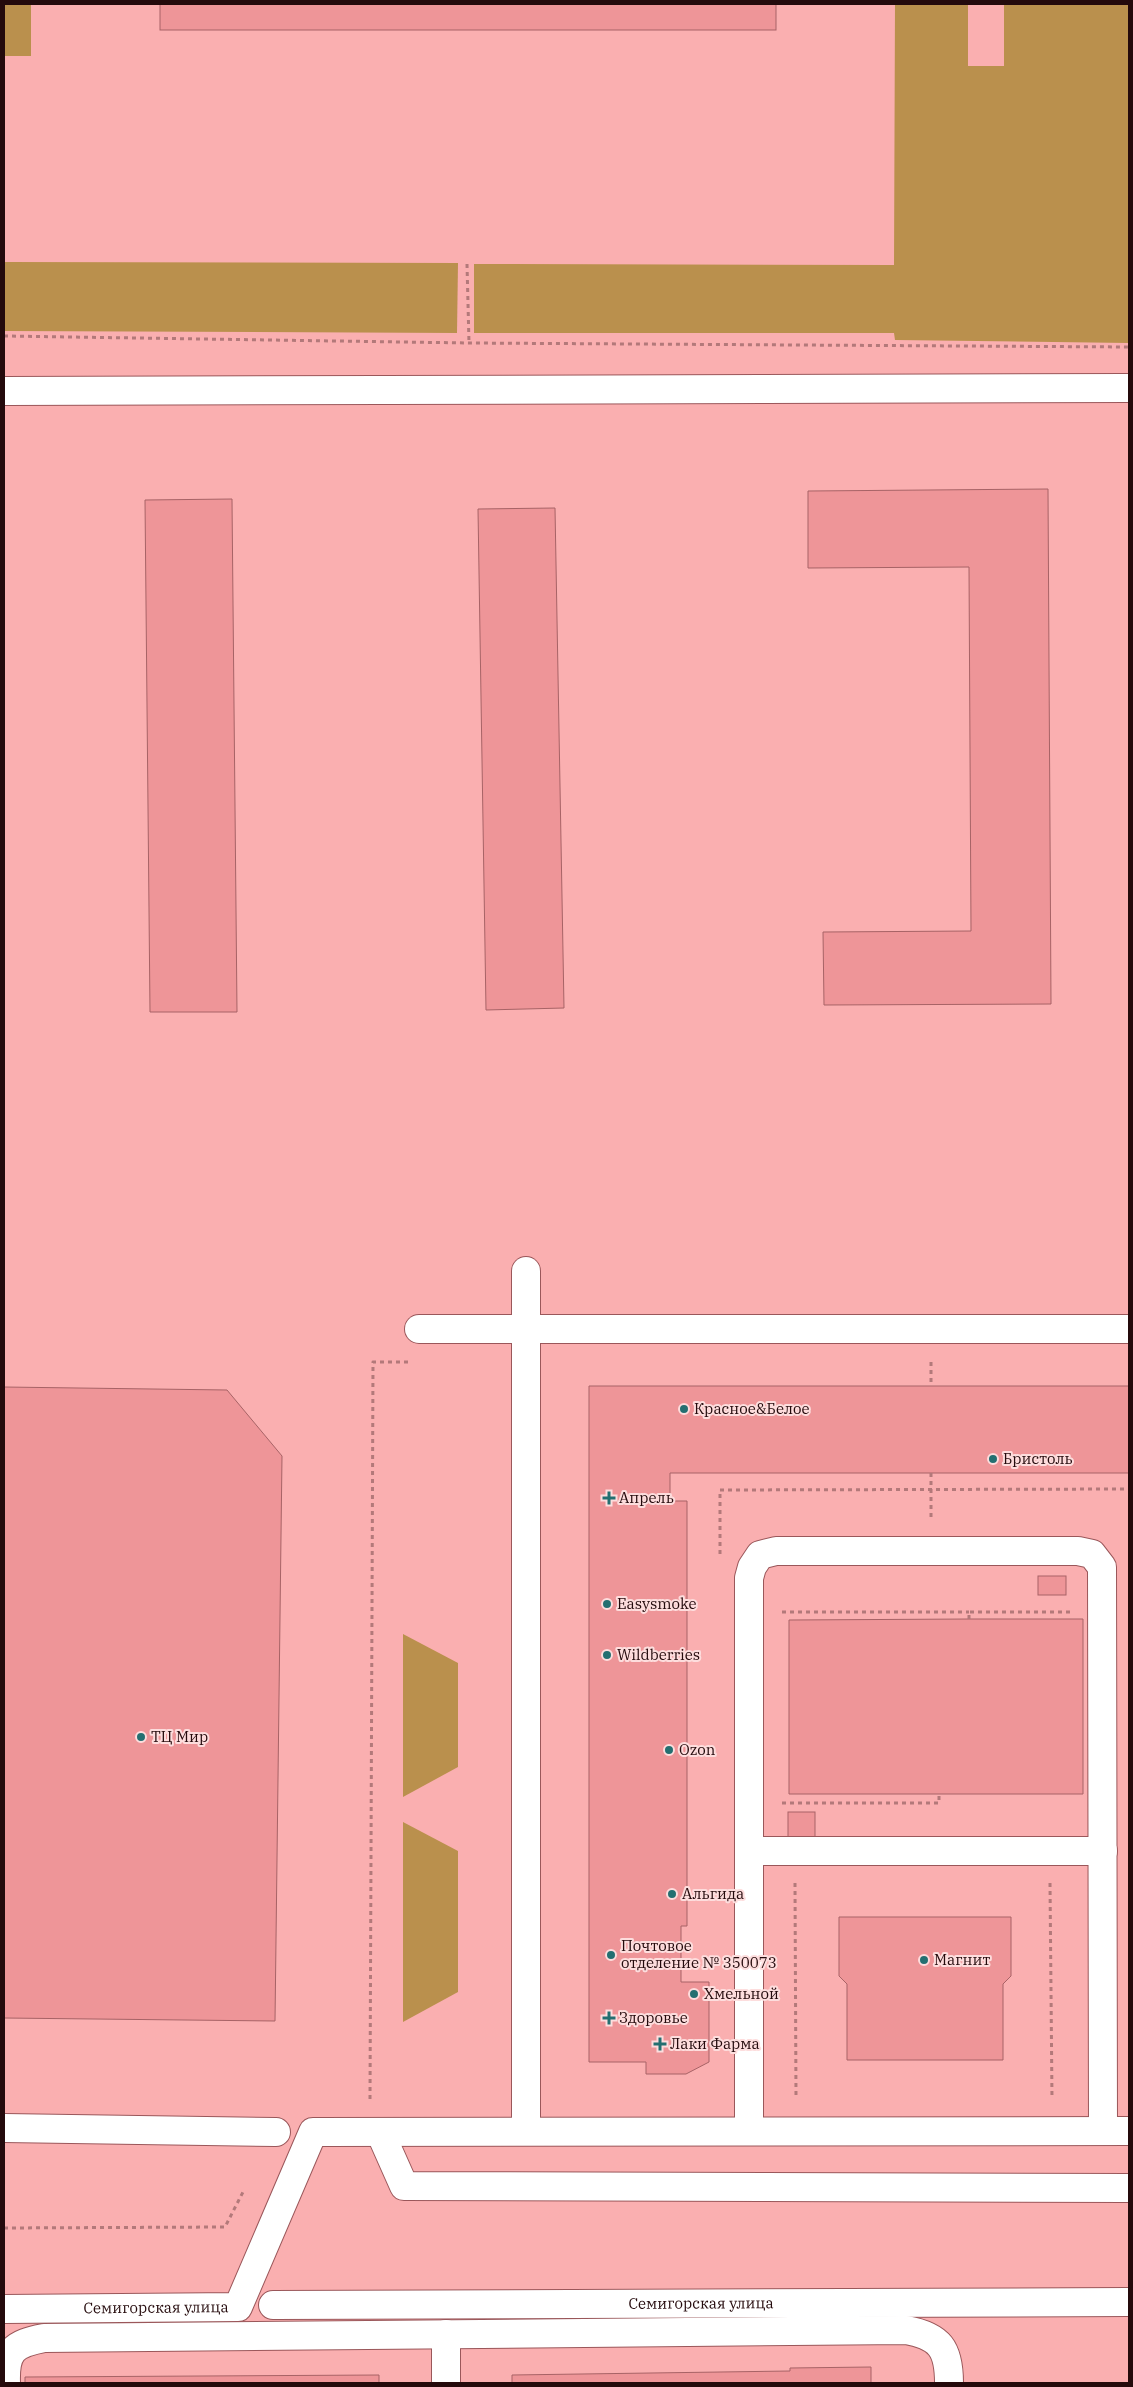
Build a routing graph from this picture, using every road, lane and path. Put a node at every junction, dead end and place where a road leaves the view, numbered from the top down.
1 (467, 264) dead end
2 (4, 336) edge
3 (469, 343) junction
4 (1129, 347) edge
5 (1129, 388) edge
6 (4, 391) edge
7 (526, 1271) dead end
8 (418, 1329) dead end
9 (526, 1329) junction
10 (1129, 1329) edge
11 (411, 1362) dead end
12 (931, 1362) dead end
13 (931, 1386) dead end
14 (931, 1473) dead end
15 (931, 1489) junction
16 (1129, 1489) edge
17 (931, 1551) junction
18 (720, 1559) dead end
19 (804, 1612) dead end
20 (969, 1612) junction
21 (1103, 1612) junction
22 (969, 1619) dead end
23 (939, 1794) dead end
24 (749, 1803) junction
25 (749, 1851) junction
26 (1103, 1851) junction
27 (795, 1881) dead end
28 (1050, 1881) dead end
29 (370, 2101) dead end
30 (796, 2102) dead end
31 (1052, 2103) dead end
32 (4, 2128) edge
33 (526, 2131) junction
34 (749, 2131) junction
35 (1116, 2131) edge
36 (276, 2132) dead end
37 (380, 2132) junction
38 (1129, 2188) edge
39 (243, 2192) dead end
40 (4, 2228) edge
41 (1129, 2302) edge
42 (273, 2306) dead end
43 (4, 2309) edge
44 (446, 2334) junction
45 (6, 2383) edge
46 (446, 2383) edge
47 (949, 2383) edge

1 - 3 path
2 - 3 path
3 - 4 path
5 - 6 street
7 - 9 street
8 - 9 street
9 - 10 street
9 - 33 street
11 - 29 path
12 - 13 path
14 - 15 path
15 - 16 path
15 - 17 path
15 - 18 path
17 - 21 street
17 - 24 street
19 - 20 path
20 - 21 path
20 - 22 path
21 - 26 street
23 - 24 path
24 - 25 street
25 - 26 street
25 - 34 street
26 - 35 street
27 - 30 path
28 - 31 path
32 - 36 street
33 - 34 street
33 - 37 street
34 - 35 street
37 - 38 street
37 - 43 street, Семигорская улица
39 - 40 path
41 - 42 street, Семигорская улица
44 - 45 street
44 - 46 street
44 - 47 street

